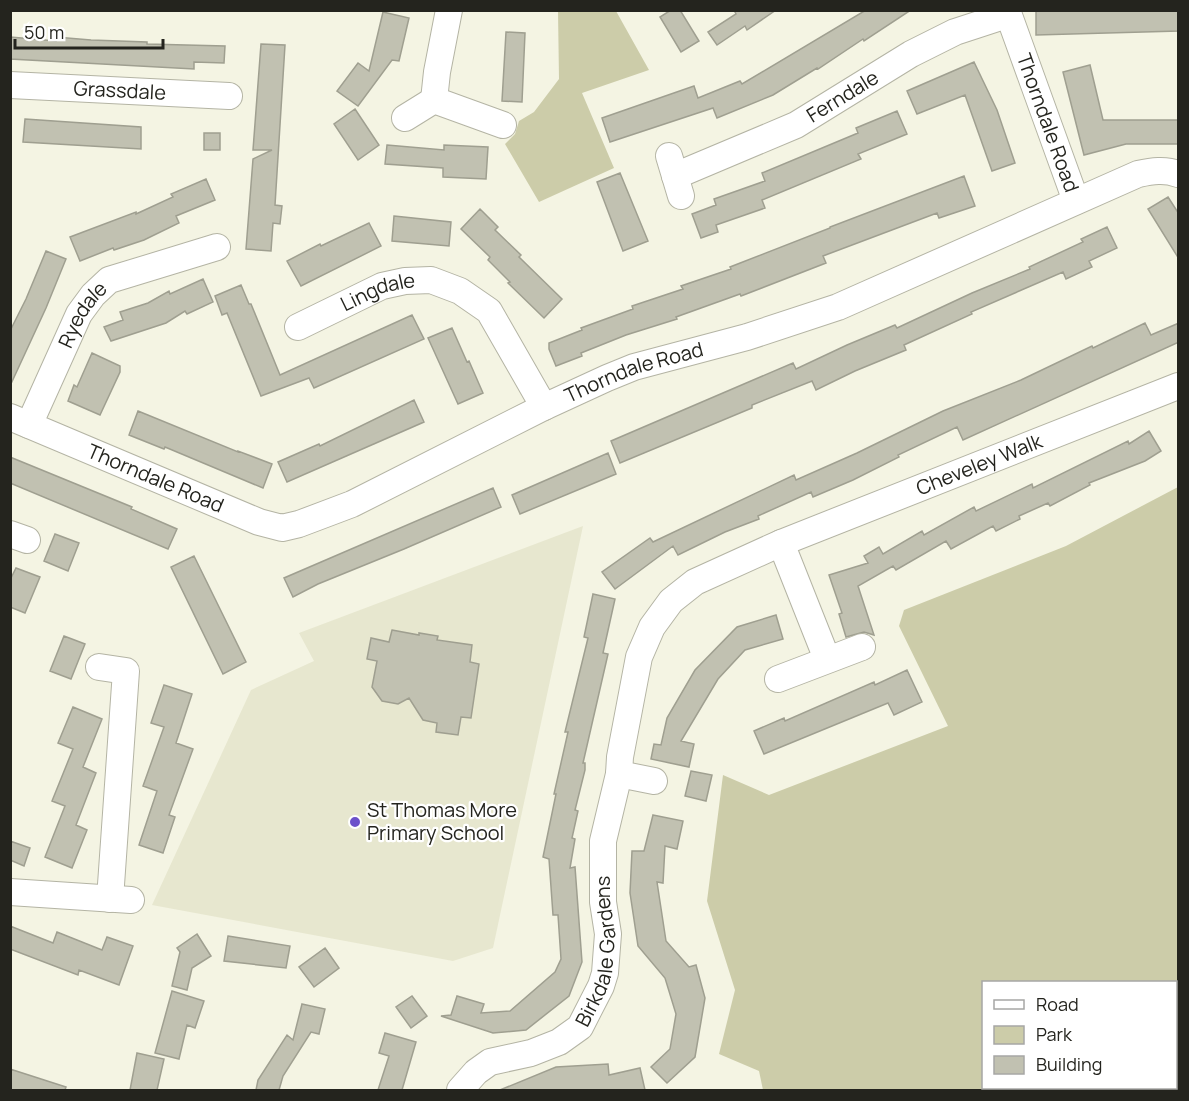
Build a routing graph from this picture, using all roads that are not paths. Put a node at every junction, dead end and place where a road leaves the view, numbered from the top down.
1 (449, 10) edge
2 (1007, 13) edge
3 (10, 85) edge
4 (229, 96) dead end
5 (434, 99) junction
6 (405, 118) dead end
7 (503, 125) dead end
8 (1179, 174) edge
9 (675, 176) dead end
10 (1076, 201) junction
11 (218, 247) dead end
12 (296, 326) dead end
13 (1179, 386) edge
14 (544, 407) junction
15 (20, 421) edge
16 (781, 543) junction
17 (862, 646) dead end
18 (826, 659) junction
19 (99, 667) dead end
20 (778, 679) dead end
21 (619, 774) junction
22 (654, 781) dead end
23 (603, 841) joint
24 (10, 892) edge
25 (460, 1090) edge

1 - 5 street
2 - 9 street, Ferndale
2 - 10 street, Thorndale Road
3 - 4 street, Grassdale
5 - 6 street
5 - 7 street
8 - 10 street
10 - 14 street, Thorndale Road
11 - 15 street, Ryedale
12 - 14 street, Lingdale
13 - 16 street, Cheveley Walk
14 - 15 street, Thorndale Road
16 - 18 street
16 - 21 street, Cheveley Walk
17 - 18 street
18 - 20 street
19 - 24 street
21 - 22 street
21 - 23 street, Cheveley Walk
23 - 25 street, Birkdale Gardens

